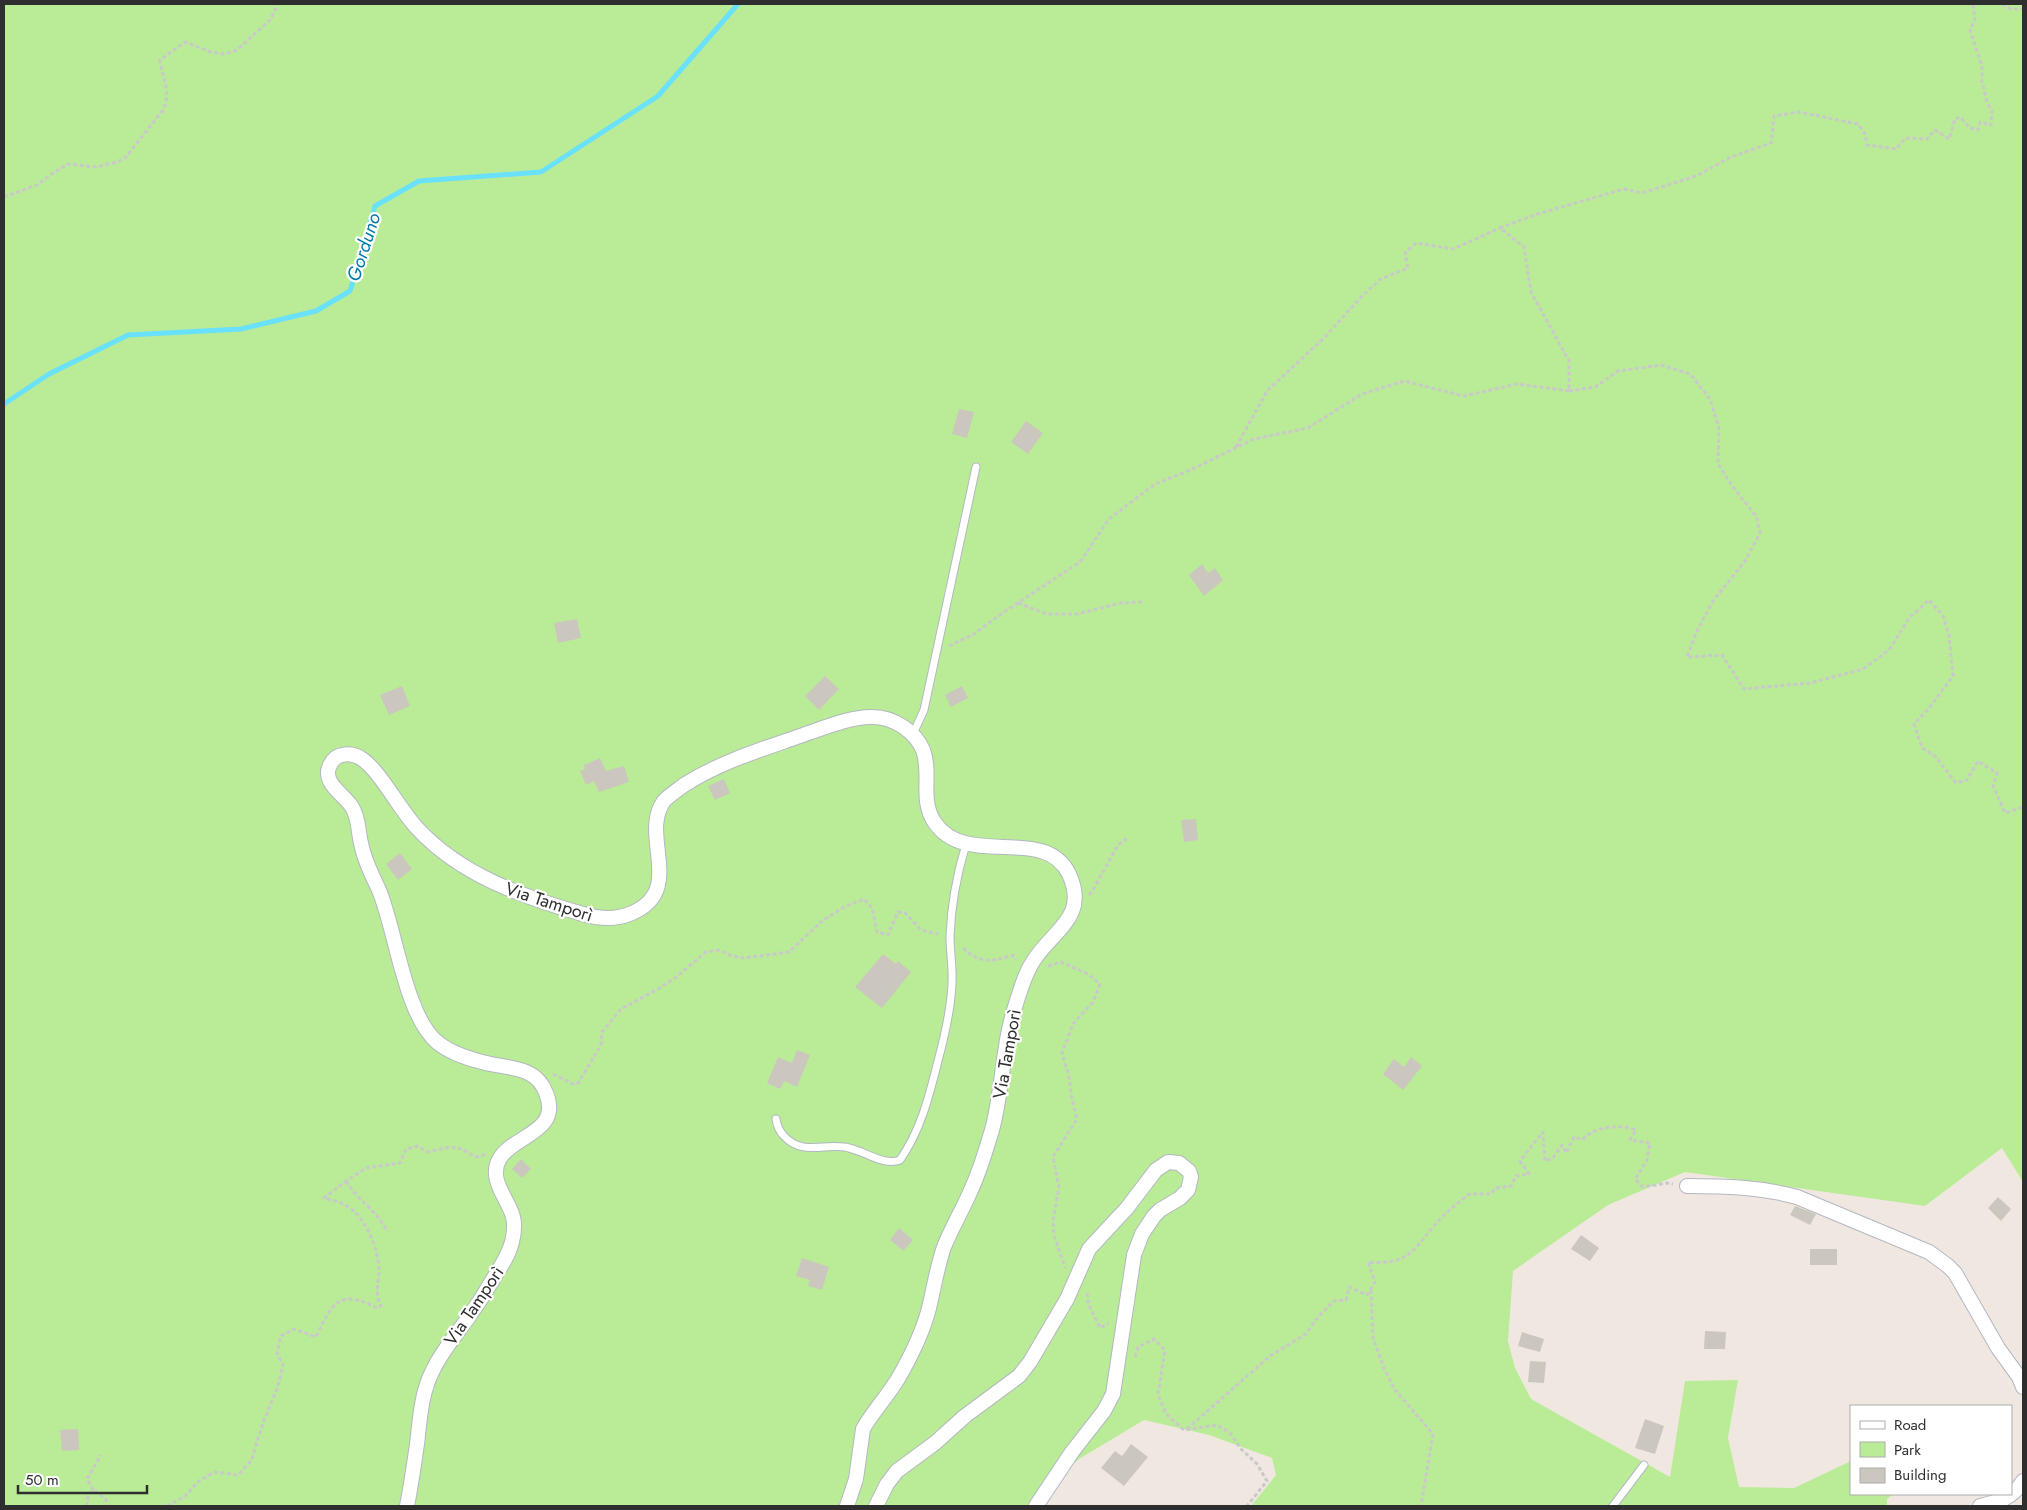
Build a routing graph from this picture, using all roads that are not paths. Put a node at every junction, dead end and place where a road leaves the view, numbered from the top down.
1 (976, 467) dead end
2 (913, 734) junction
3 (966, 844) junction
4 (776, 1119) dead end
5 (1687, 1186) road end
6 (2023, 1387) edge
7 (1644, 1465) dead end
8 (2023, 1481) edge
9 (2012, 1494) edge
10 (2011, 1495) edge
11 (407, 1506) edge
12 (847, 1506) edge
13 (876, 1506) edge
14 (1036, 1506) edge
15 (1613, 1506) edge
16 (1980, 1506) edge

1 - 2 lane
2 - 3 street
2 - 11 street, Via Tamporì
3 - 4 lane
3 - 12 street, Via Tamporì
5 - 6 street
7 - 15 lane
8 - 9 street
10 - 16 street
13 - 14 street

